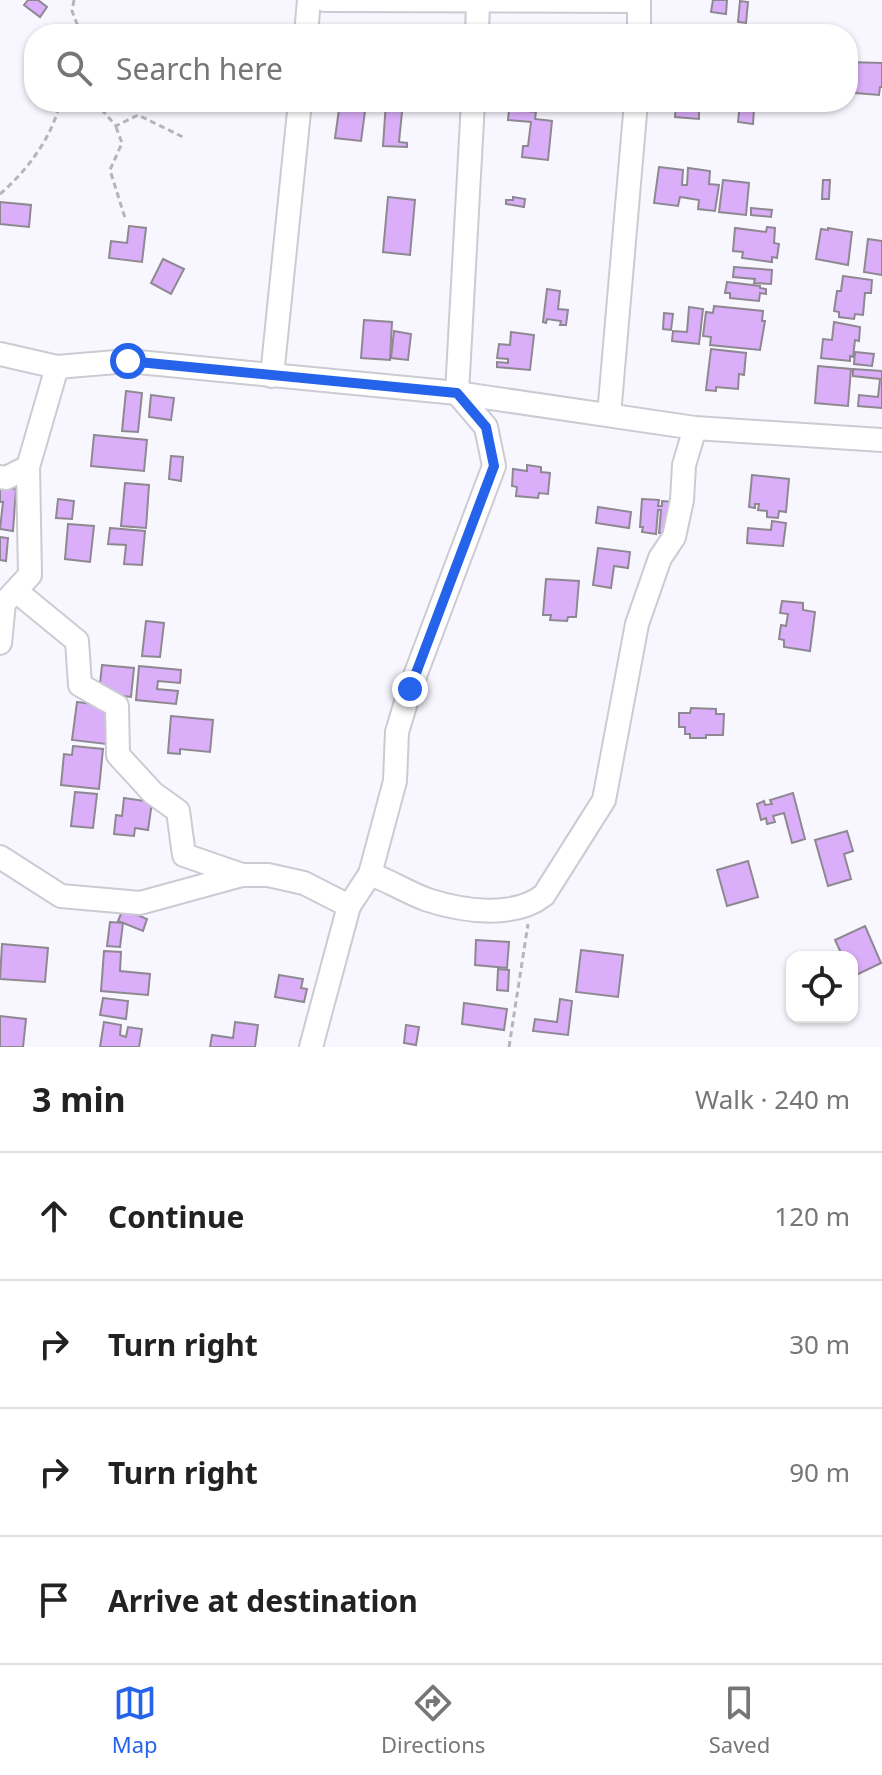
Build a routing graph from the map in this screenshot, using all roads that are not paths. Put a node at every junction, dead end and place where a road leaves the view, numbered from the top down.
1 (309, 0) edge
2 (325, 0) edge
3 (639, 1) edge
4 (478, 2) junction
5 (307, 24) edge
6 (477, 24) edge
7 (639, 24) edge
8 (299, 112) edge
9 (472, 112) edge
10 (635, 112) edge
11 (0, 354) edge
12 (57, 367) junction
13 (272, 376) junction
14 (457, 393) junction
15 (609, 415) junction
16 (695, 428) junction
17 (882, 440) edge
18 (28, 467) junction
19 (0, 477) edge
20 (16, 591) junction
21 (0, 643) edge
22 (0, 857) edge
23 (370, 874) junction
24 (242, 875) junction
25 (349, 906) junction
26 (311, 1047) edge

1 - 5 street
2 - 4 street
3 - 4 street
3 - 7 street
4 - 6 street
8 - 13 street
9 - 14 street
10 - 15 street
11 - 12 street
12 - 13 street
12 - 18 street
13 - 14 street
14 - 15 street
14 - 23 street
15 - 16 street
16 - 17 street
16 - 23 street
18 - 19 street
18 - 20 street
20 - 21 street
20 - 24 street
22 - 24 street
23 - 25 street
24 - 25 street
25 - 26 street

